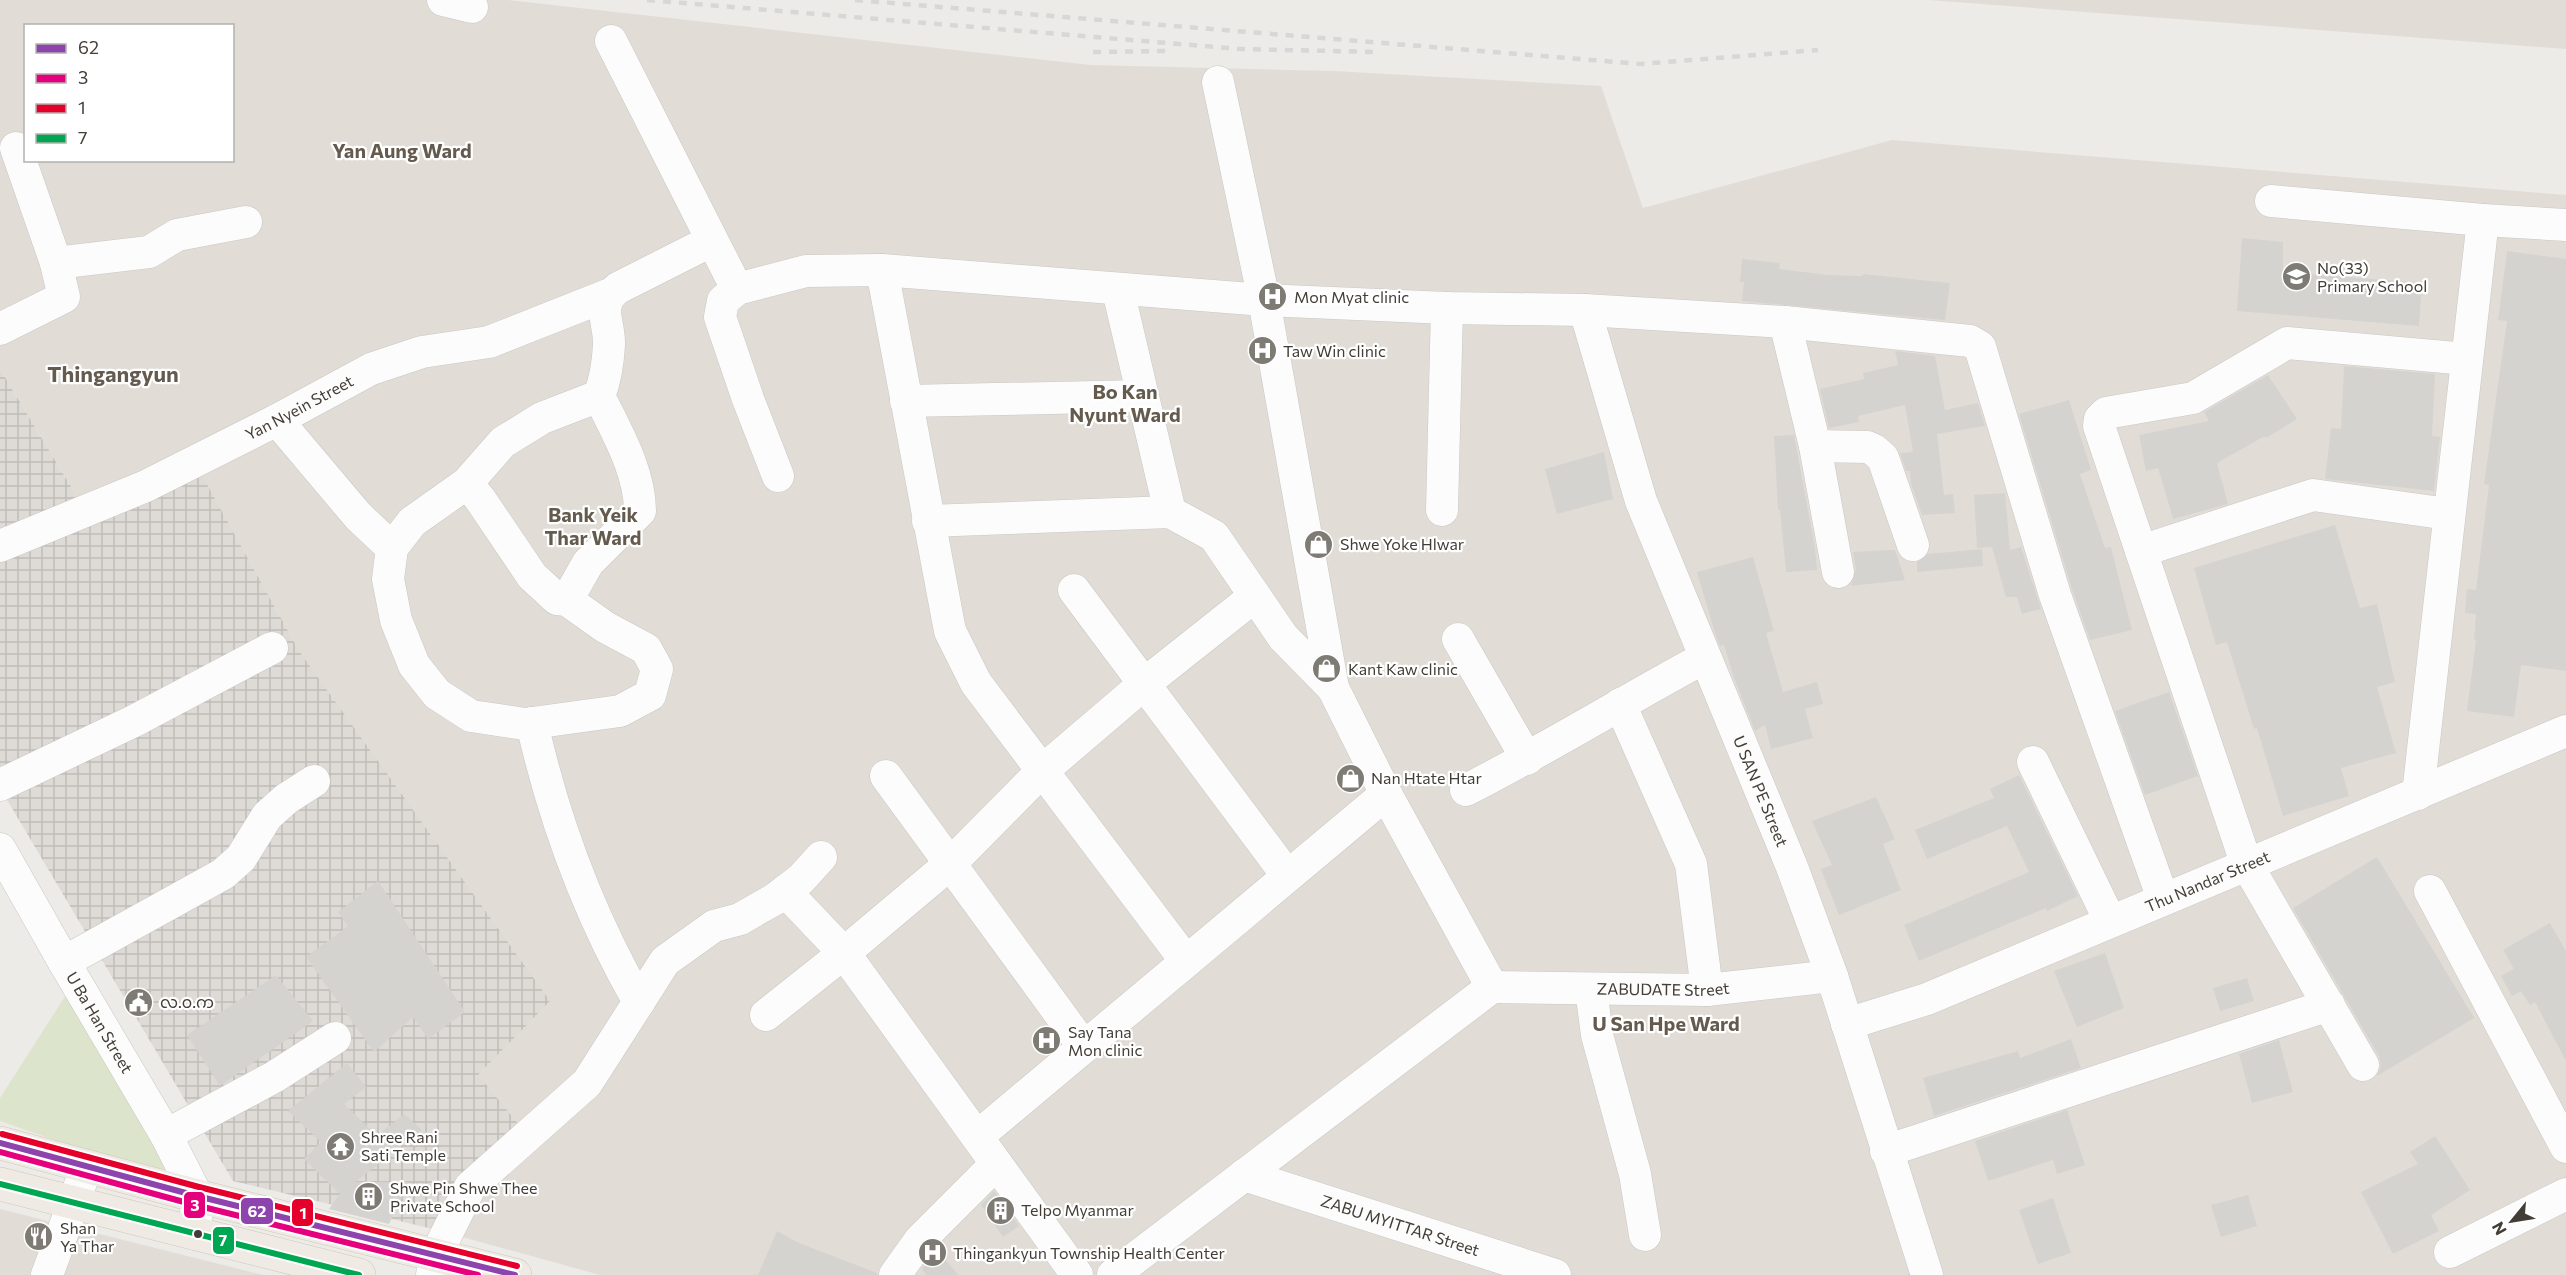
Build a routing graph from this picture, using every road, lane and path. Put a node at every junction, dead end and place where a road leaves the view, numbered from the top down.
1 (611, 41) dead end
2 (1218, 82) dead end
3 (16, 147) dead end
4 (2271, 201) dead end
5 (2483, 220) junction
6 (246, 222) dead end
7 (2566, 225) edge
8 (711, 241) junction
9 (57, 263) junction
10 (882, 270) junction
11 (736, 289) junction
12 (1118, 290) junction
13 (608, 295) junction
14 (1264, 300) junction
15 (1447, 308) junction
16 (1585, 310) junction
17 (1785, 322) junction
18 (0, 328) edge
19 (2467, 359) junction
20 (599, 396) junction
21 (1142, 396) junction
22 (906, 401) junction
23 (277, 420) junction
24 (1815, 446) junction
25 (778, 476) dead end
26 (466, 483) junction
27 (1442, 510) dead end
28 (1170, 512) junction
29 (2448, 514) junction
30 (928, 521) junction
31 (1913, 545) dead end
32 (0, 546) edge
33 (392, 548) junction
34 (2142, 551) junction
35 (1838, 572) dead end
36 (1074, 590) dead end
37 (1255, 596) junction
38 (567, 600) junction
39 (1458, 639) dead end
40 (272, 648) dead end
41 (1704, 658) junction
42 (1144, 684) junction
43 (1333, 688) junction
44 (1620, 704) junction
45 (531, 723) junction
46 (2566, 731) edge
47 (1527, 759) junction
48 (2033, 762) dead end
49 (1041, 772) junction
50 (886, 776) dead end
51 (314, 781) dead end
52 (0, 785) edge
53 (1466, 790) dead end
54 (1386, 794) junction
55 (2418, 794) junction
56 (0, 849) edge
57 (821, 857) dead end
58 (951, 863) junction
59 (2246, 864) junction
60 (1287, 875) junction
61 (785, 891) junction
62 (2430, 891) dead end
63 (2163, 899) junction
64 (2110, 921) junction
65 (844, 953) junction
66 (1186, 961) junction
67 (63, 962) junction
68 (1832, 976) junction
69 (1492, 987) junction
70 (1591, 989) junction
71 (1707, 990) junction
72 (639, 1002) junction
73 (2329, 1005) junction
74 (766, 1015) dead end
75 (1847, 1024) junction
76 (335, 1038) dead end
77 (1084, 1047) junction
78 (2363, 1065) dead end
79 (166, 1135) junction
80 (978, 1136) junction
81 (0, 1143) edge
82 (2566, 1148) edge
83 (1887, 1151) junction
84 (996, 1164) junction
85 (87, 1166) junction
86 (1244, 1175) junction
87 (0, 1184) edge
88 (2566, 1194) edge
89 (197, 1196) junction
90 (74, 1202) junction
91 (195, 1234) junction
92 (1645, 1235) dead end
93 (2450, 1252) dead end
94 (434, 1265) edge
95 (47, 1275) edge
96 (359, 1275) edge
97 (514, 1275) edge
98 (895, 1275) edge
99 (1077, 1275) edge
100 (1113, 1275) edge
101 (1555, 1275) edge
102 (1927, 1275) edge

1 - 8 street
2 - 14 street
3 - 9 street
4 - 5 street
5 - 7 street
5 - 19 street
6 - 9 street
8 - 11 street
8 - 13 street, Yan Nyein Street
9 - 18 street
10 - 11 street
10 - 12 street
10 - 22 street
11 - 25 street
12 - 14 street
12 - 21 street
13 - 20 street
13 - 23 street, Yan Nyein Street
14 - 15 street
14 - 43 street
15 - 16 street
15 - 27 street
16 - 17 street
16 - 41 street, U SAN PE Street
17 - 24 street
17 - 63 street
19 - 29 street
19 - 34 street
20 - 26 street
20 - 38 street
21 - 22 street
21 - 28 street
22 - 30 street
23 - 32 street, Yan Nyein Street
23 - 33 street
24 - 31 street
24 - 35 street
26 - 33 street
26 - 38 street
28 - 30 street
28 - 37 street
29 - 34 street
29 - 55 street
30 - 49 street
33 - 45 street
34 - 59 street
36 - 42 street
37 - 42 street
37 - 43 street
38 - 45 street
39 - 47 street
40 - 52 street
41 - 44 street
41 - 68 street, U SAN PE Street
42 - 49 street
42 - 60 street
43 - 54 street
44 - 47 street
44 - 71 street
45 - 72 street
46 - 55 street, Thu Nandar Street
47 - 53 street
48 - 64 street
49 - 58 street
49 - 66 street
50 - 58 street
51 - 67 street
54 - 60 street
54 - 69 street
55 - 59 street, Thu Nandar Street
56 - 67 street, U Ba Han Street
57 - 61 street
58 - 65 street
58 - 77 street
59 - 63 street, Thu Nandar Street
59 - 73 street
60 - 66 street
61 - 65 street
61 - 72 street
62 - 82 street
63 - 64 street, Thu Nandar Street
64 - 75 street, Thu Nandar Street
65 - 74 street
65 - 80 street
66 - 77 street
67 - 79 street, U Ba Han Street
68 - 71 street, ZABUDATE Street
68 - 75 street, U SAN PE Street
69 - 70 street, ZABUDATE Street
69 - 86 street
70 - 71 street, ZABUDATE Street
70 - 92 street
72 - 94 street
73 - 78 street
73 - 83 street
75 - 83 street, U SAN PE Street
76 - 79 street
77 - 80 street
79 - 89 street, U Ba Han Street
80 - 84 street
81 - 85 main road
83 - 102 street, U SAN PE Street
84 - 98 street
84 - 99 street
85 - 89 main road
85 - 90 street
86 - 100 street
86 - 101 street, ZABU MYITTAR Street
87 - 90 main road
88 - 93 street
89 - 91 street
89 - 94 main road
90 - 91 main road
90 - 95 street
91 - 96 main road
94 - 97 main road

